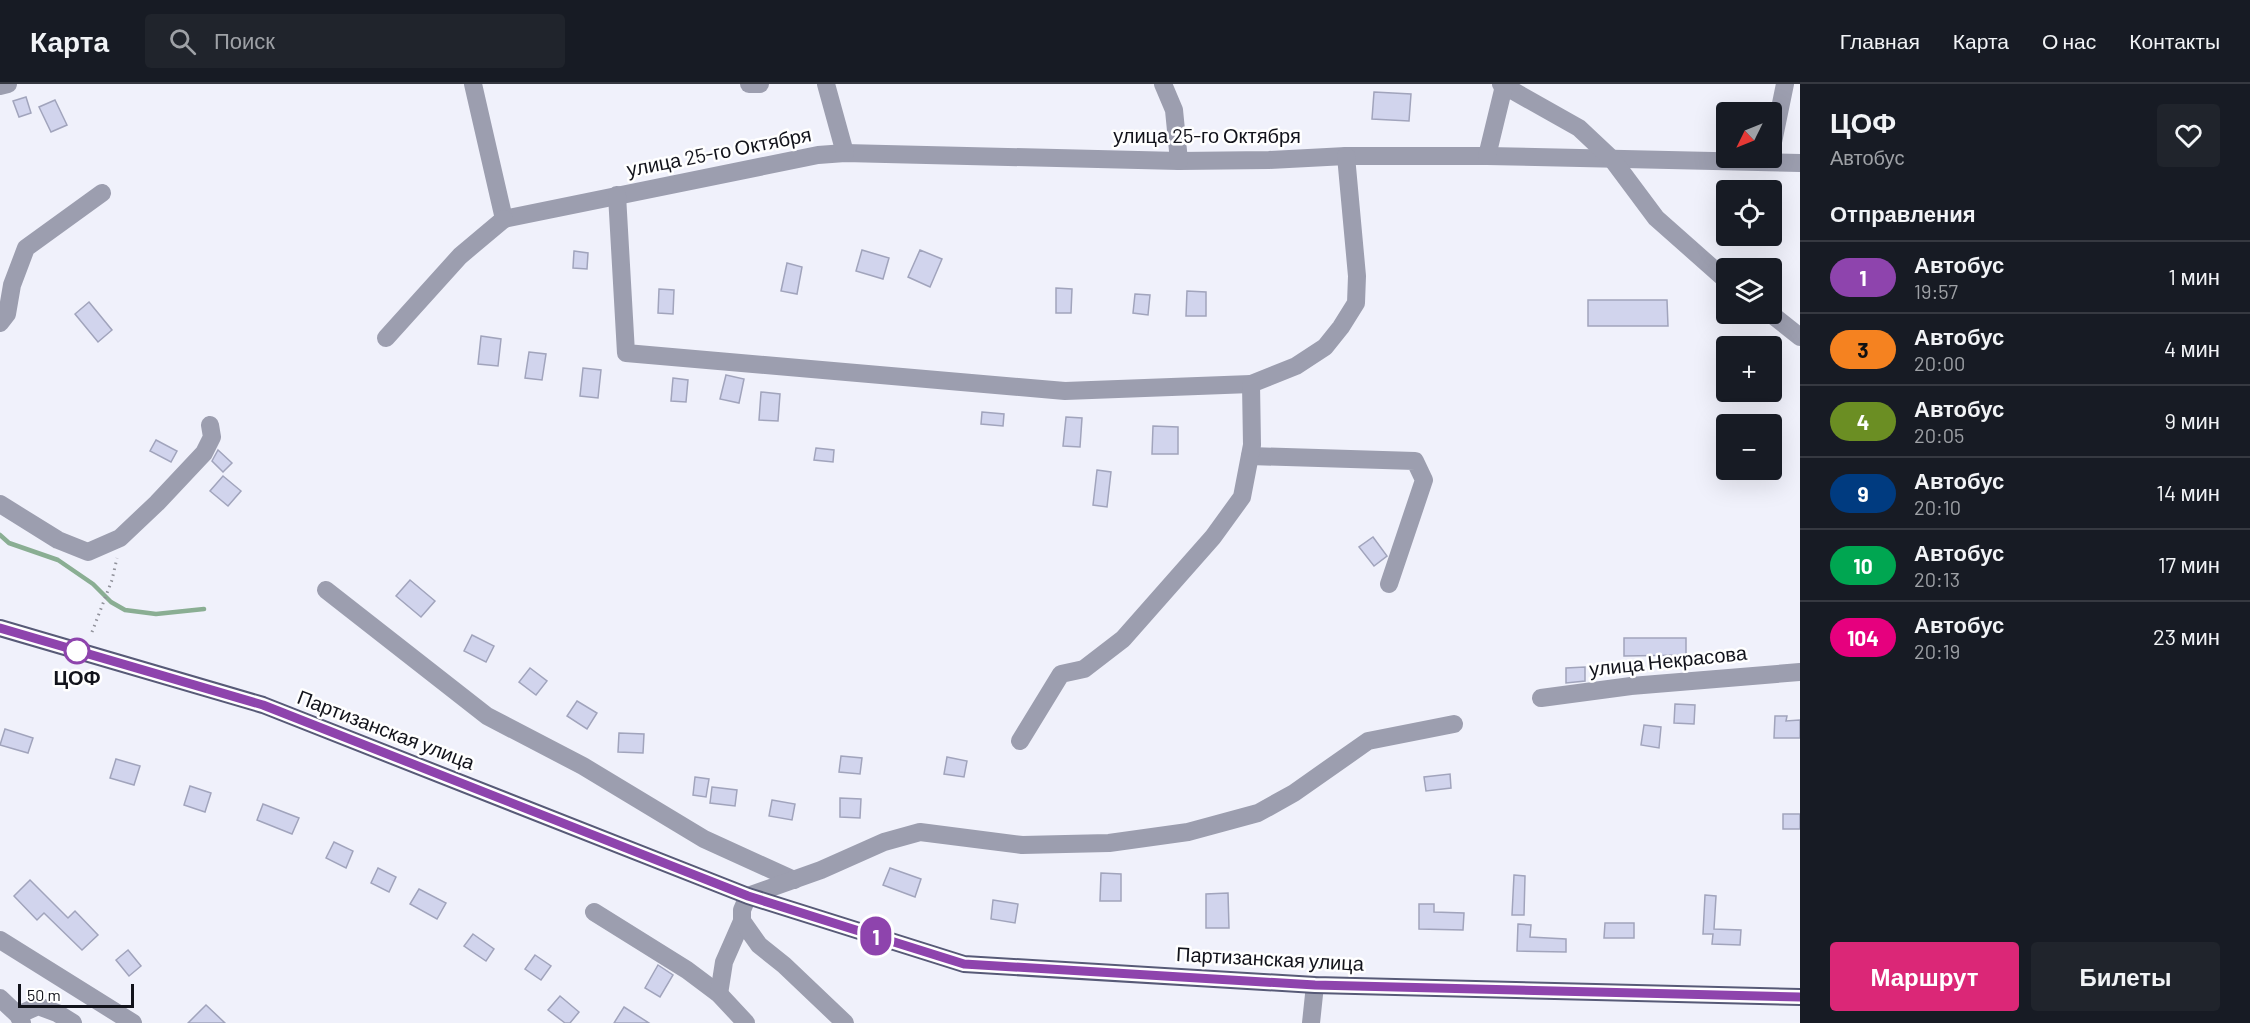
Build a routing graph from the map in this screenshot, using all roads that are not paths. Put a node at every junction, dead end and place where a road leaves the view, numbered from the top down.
1 (8, 84) edge
2 (473, 84) edge
3 (749, 84) edge
4 (760, 84) edge
5 (826, 84) edge
6 (1163, 84) edge
7 (1785, 84) edge
8 (1503, 85) edge
9 (0, 86) edge
10 (1781, 102) edge
11 (844, 153) junction
12 (1346, 156) junction
13 (1487, 156) junction
14 (1716, 157) edge
15 (1612, 159) junction
16 (1782, 159) edge
17 (1179, 161) junction
18 (1800, 163) edge
19 (102, 193) dead end
20 (617, 195) junction
21 (504, 219) junction
22 (1716, 271) edge
23 (0, 323) edge
24 (1782, 323) edge
25 (1800, 337) edge
26 (386, 338) dead end
27 (1251, 384) junction
28 (210, 425) dead end
29 (1250, 456) junction
30 (0, 504) edge
31 (1389, 584) dead end
32 (326, 590) dead end
33 (0, 628) edge
34 (1800, 672) edge
35 (1541, 698) dead end
36 (1454, 724) dead end
37 (1020, 741) dead end
38 (794, 880) junction
39 (748, 896) junction
40 (594, 912) dead end
41 (742, 921) junction
42 (0, 940) edge
43 (1315, 985) junction
44 (719, 994) junction
45 (1800, 997) edge
46 (0, 998) edge
47 (20, 1019) edge
48 (73, 1023) edge
49 (133, 1023) edge
50 (746, 1023) edge
51 (845, 1023) edge
52 (1311, 1023) edge

1 - 9 street
2 - 21 street
3 - 4 street
5 - 11 street
6 - 17 street
7 - 10 street
8 - 13 street
8 - 15 street
11 - 17 street, улица 25-го Октября
11 - 20 street, улица 25-го Октября
12 - 13 street, улица 25-го Октября
12 - 17 street, улица 25-го Октября
12 - 27 street
13 - 15 street, улица 25-го Октября
14 - 15 street, улица 25-го Октября
15 - 22 street
16 - 18 street, улица 25-го Октября
19 - 23 street
20 - 21 street, улица 25-го Октября
20 - 27 street
21 - 26 street
24 - 25 street
27 - 29 street
28 - 30 street
29 - 31 street
29 - 37 street
32 - 38 street
33 - 39 main road, Партизанская улица
34 - 35 street, улица Некрасова
36 - 38 street
38 - 39 street
39 - 41 street
39 - 43 main road, Партизанская улица
40 - 44 street
41 - 44 street
41 - 51 street
42 - 49 street
43 - 45 main road, Партизанская улица
43 - 52 street
44 - 50 street
46 - 47 street
47 - 48 street

